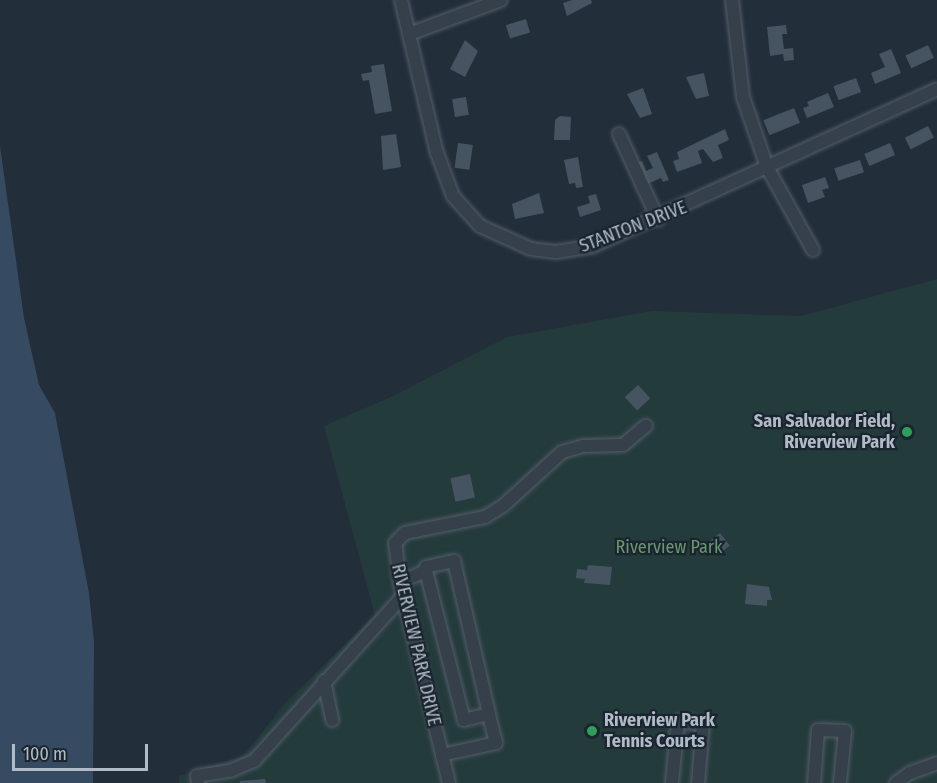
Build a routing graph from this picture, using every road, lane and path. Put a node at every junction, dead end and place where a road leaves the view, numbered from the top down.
1 (401, 0) edge
2 (501, 0) edge
3 (732, 0) edge
4 (409, 34) junction
5 (937, 89) edge
6 (619, 134) dead end
7 (767, 166) junction
8 (658, 219) junction
9 (813, 250) dead end
10 (646, 426) dead end
11 (426, 571) junction
12 (400, 582) junction
13 (404, 596) junction
14 (324, 681) junction
15 (489, 714) junction
16 (332, 720) dead end
17 (442, 755) junction
18 (937, 763) edge
19 (198, 783) edge
20 (449, 783) edge
21 (672, 783) edge
22 (699, 783) edge
23 (814, 783) edge
24 (840, 783) edge
25 (896, 783) edge

1 - 4 street, STANTON DRIVE
2 - 4 street
3 - 7 street
4 - 8 street, STANTON DRIVE
5 - 7 street, STANTON DRIVE
6 - 8 street
7 - 8 street, STANTON DRIVE
7 - 9 street
10 - 12 street, RIVERVIEW PARK DRIVE
11 - 12 street
11 - 15 street
11 - 15 street
12 - 13 street, RIVERVIEW PARK DRIVE
13 - 14 street
13 - 17 street, RIVERVIEW PARK DRIVE
14 - 16 street
14 - 19 street
15 - 17 street
17 - 20 street, RIVERVIEW PARK DRIVE
18 - 25 street
21 - 22 street
23 - 24 street

